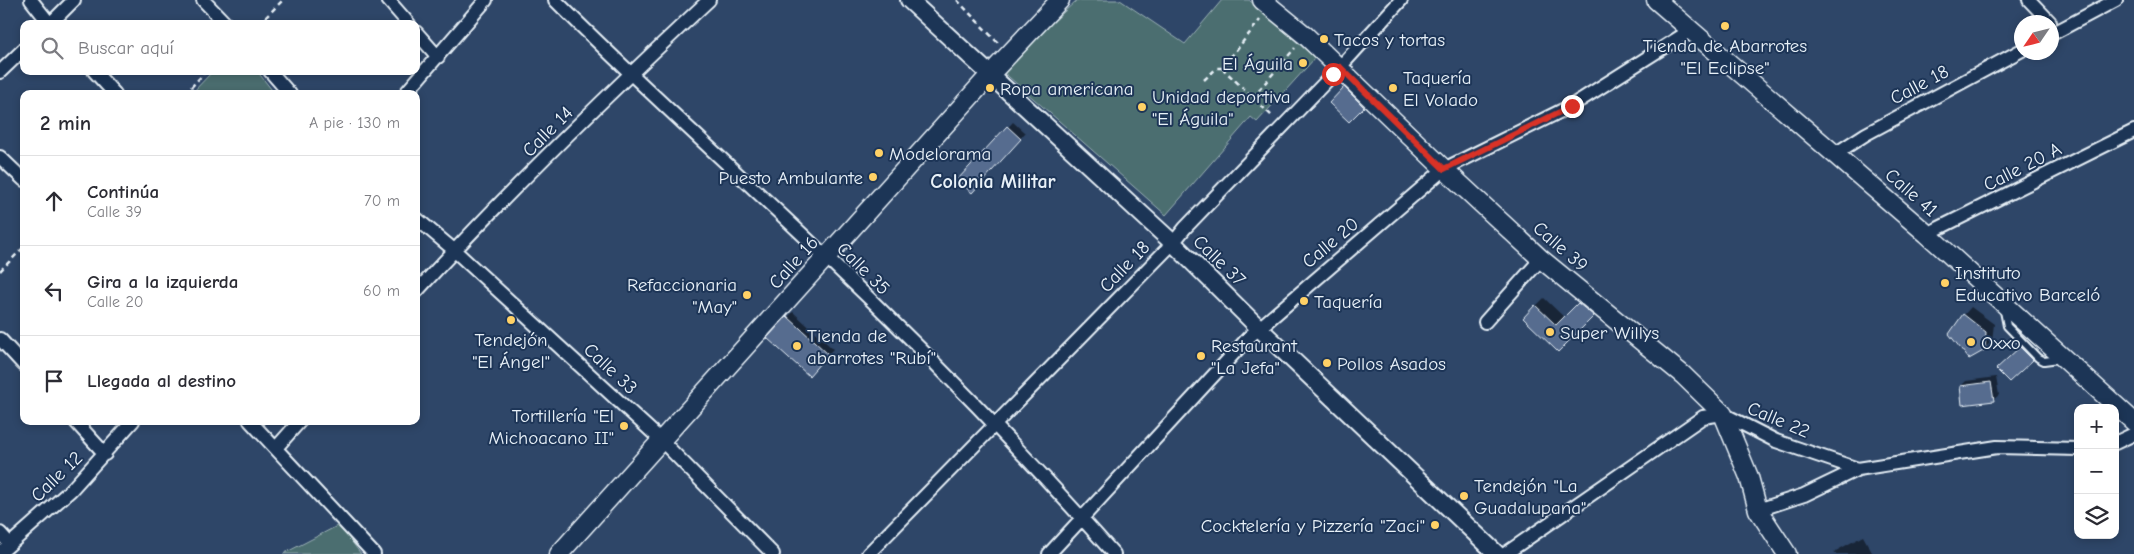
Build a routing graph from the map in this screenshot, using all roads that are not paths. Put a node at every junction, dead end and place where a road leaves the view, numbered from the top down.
1 (31, 0) edge
2 (74, 0) edge
3 (203, 0) edge
4 (388, 0) edge
5 (486, 0) edge
6 (555, 0) edge
7 (709, 0) edge
8 (909, 0) edge
9 (1060, 0) edge
10 (1401, 0) edge
11 (1656, 0) edge
12 (2029, 0) edge
13 (2116, 0) edge
14 (1266, 3) edge
15 (2042, 15) edge
16 (47, 20) edge
17 (54, 20) edge
18 (222, 20) edge
19 (406, 20) edge
20 (2059, 25) edge
21 (1691, 30) junction
22 (420, 37) edge
23 (20, 53) edge
24 (2014, 54) edge
25 (438, 57) junction
26 (1340, 67) junction
27 (0, 72) edge
28 (630, 74) junction
29 (991, 74) junction
30 (98, 75) edge
31 (273, 75) edge
32 (111, 90) edge
33 (287, 90) edge
34 (409, 90) edge
35 (2134, 131) edge
36 (1836, 154) junction
37 (0, 157) edge
38 (1444, 169) junction
39 (20, 176) edge
40 (420, 221) edge
41 (1927, 234) junction
42 (1173, 243) junction
43 (454, 250) junction
44 (826, 257) junction
45 (1542, 258) junction
46 (420, 288) edge
47 (1485, 322) dead end
48 (1260, 329) junction
49 (0, 338) edge
50 (20, 360) edge
51 (1723, 414) junction
52 (2134, 422) edge
53 (79, 425) edge
54 (130, 425) edge
55 (254, 425) edge
56 (296, 425) edge
57 (996, 425) junction
58 (2134, 434) edge
59 (661, 440) junction
60 (2119, 441) edge
61 (276, 448) junction
62 (2074, 449) edge
63 (105, 454) junction
64 (1858, 469) junction
65 (1758, 510) junction
66 (1083, 519) junction
67 (0, 533) edge
68 (10, 544) junction
69 (0, 553) edge
70 (374, 554) edge
71 (559, 554) edge
72 (773, 554) edge
73 (868, 554) edge
74 (1049, 554) edge
75 (1114, 554) edge
76 (1497, 554) edge
77 (1505, 554) edge
78 (1787, 554) edge

1 - 16 street
2 - 17 street
3 - 18 street
4 - 19 street
5 - 25 street
6 - 28 street, Calle 35
7 - 28 street, Calle 14
8 - 29 street, Calle 37
9 - 29 main road, Calle 16
10 - 26 street, Calle 18
11 - 21 main road, Calle 41
12 - 15 street
13 - 20 street
14 - 26 main road, Calle 39
21 - 36 main road, Calle 41
21 - 38 street, Calle 20
22 - 25 street
23 - 27 street
24 - 36 street, Calle 18
25 - 34 street
26 - 38 main road, Calle 39
26 - 42 street, Calle 18
28 - 43 street, Calle 14
28 - 44 street, Calle 35
29 - 42 street, Calle 37
29 - 44 main road, Calle 16
30 - 32 street
31 - 33 street
35 - 41 street, Calle 20 A
36 - 41 main road, Calle 41
37 - 39 street
38 - 45 main road, Calle 39
38 - 48 street, Calle 20
40 - 43 street, Calle 33
41 - 52 main road, Calle 41
42 - 48 street, Calle 37
42 - 57 street, Calle 18
43 - 46 street, Calle 14
43 - 59 street, Calle 33
44 - 57 street, Calle 35
44 - 59 main road, Calle 16
45 - 47 street
45 - 51 main road, Calle 39
48 - 66 street, Calle 20
48 - 76 street, Calle 37
49 - 50 street
51 - 64 street, Calle 22
51 - 65 main road, Calle 39
51 - 77 street, Calle 22
53 - 63 street
54 - 63 street, Calle 12
55 - 61 street
56 - 61 street
57 - 66 street, Calle 35
57 - 73 street, Calle 18
58 - 60 street
59 - 71 main road, Calle 16
59 - 72 street, Calle 33
61 - 70 street
62 - 64 street, Calle 22
63 - 68 street, Calle 12
64 - 65 street
65 - 78 main road, Calle 39
66 - 74 street, Calle 20
66 - 75 street, Calle 35
67 - 68 street
68 - 69 street, Calle 12

